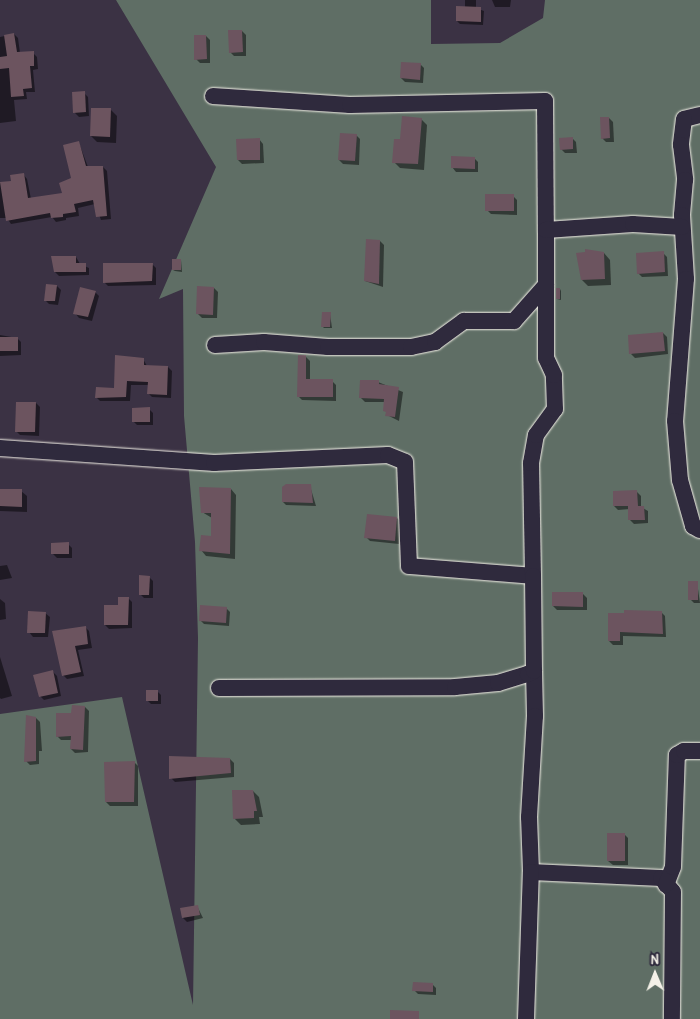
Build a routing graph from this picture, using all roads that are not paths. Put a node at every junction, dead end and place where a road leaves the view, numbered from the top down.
1 (213, 96) dead end
2 (700, 115) edge
3 (682, 227) junction
4 (546, 230) junction
5 (546, 285) junction
6 (215, 345) dead end
7 (0, 448) edge
8 (700, 530) edge
9 (533, 576) junction
10 (534, 671) junction
11 (219, 688) dead end
12 (700, 751) edge
13 (531, 872) junction
14 (666, 885) junction
15 (526, 1019) edge
16 (672, 1019) edge

1 - 4 street
2 - 3 street
3 - 4 street
3 - 8 street
4 - 5 street
5 - 6 street
5 - 9 street
7 - 9 street
9 - 10 street
10 - 11 street
10 - 13 street
12 - 14 street
13 - 14 street
13 - 15 street
14 - 16 street

